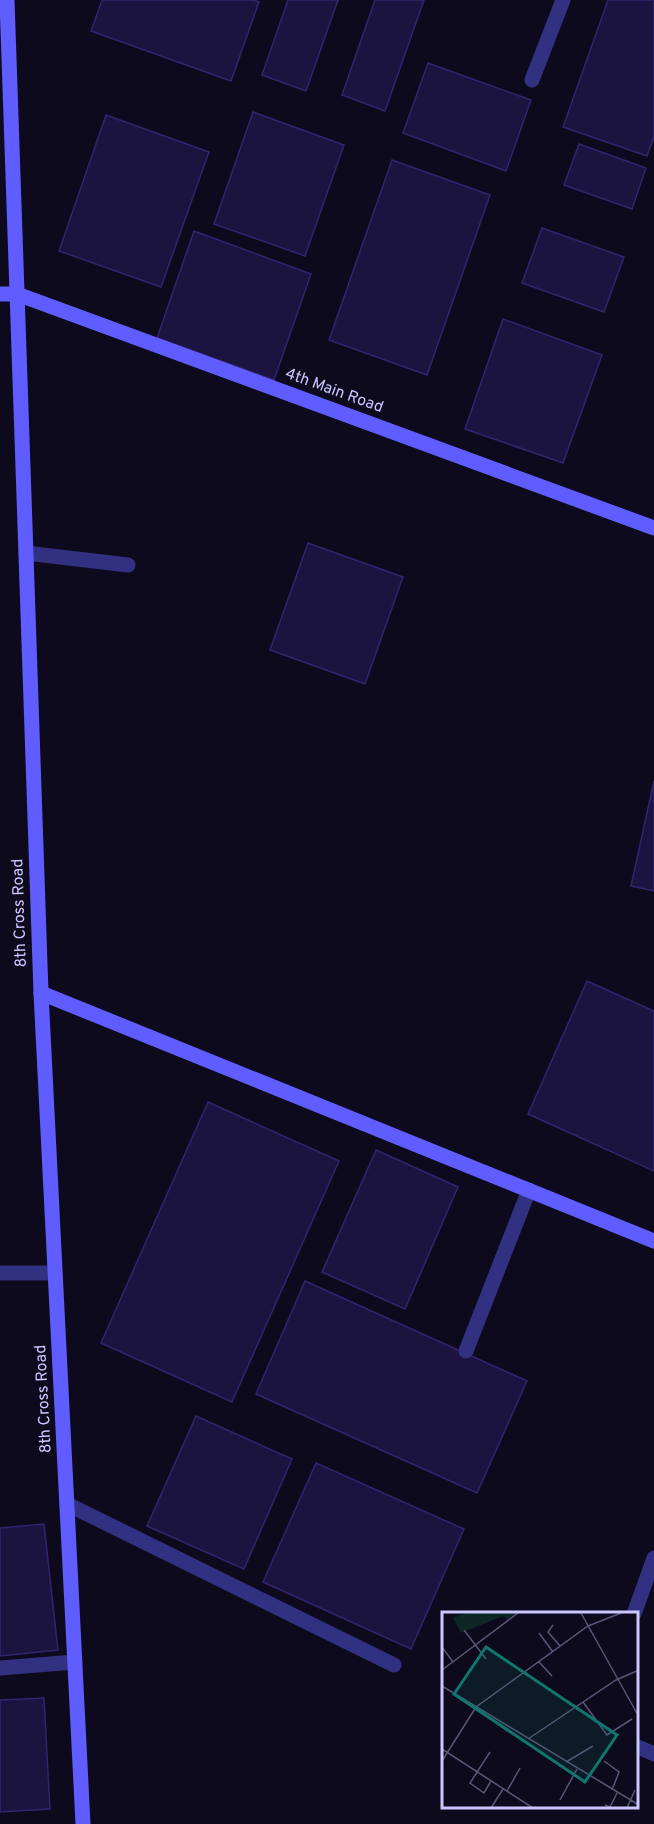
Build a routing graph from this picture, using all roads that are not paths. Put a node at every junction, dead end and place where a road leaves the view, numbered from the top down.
1 (7, 0) edge
2 (564, 0) edge
3 (532, 80) dead end
4 (0, 294) edge
5 (17, 294) junction
6 (654, 528) edge
7 (26, 553) junction
8 (128, 566) dead end
9 (41, 993) junction
10 (530, 1190) junction
11 (654, 1241) edge
12 (0, 1272) edge
13 (55, 1273) junction
14 (466, 1351) dead end
15 (67, 1504) junction
16 (654, 1558) edge
17 (635, 1612) edge
18 (75, 1662) junction
19 (394, 1665) dead end
20 (0, 1668) edge
21 (639, 1748) edge
22 (654, 1754) edge
23 (83, 1824) edge

1 - 5 street, 8th Cross Road
2 - 3 street
4 - 5 street, 4th Main Road
5 - 6 street, 4th Main Road
5 - 7 street, 8th Cross Road
7 - 8 street
7 - 9 street, 8th Cross Road
9 - 10 street
9 - 13 street, 8th Cross Road
10 - 11 street
10 - 14 street
12 - 13 street
13 - 15 street, 8th Cross Road
15 - 18 street, 8th Cross Road
15 - 19 street
16 - 17 street
18 - 20 street
18 - 23 street, 8th Cross Road
21 - 22 street

